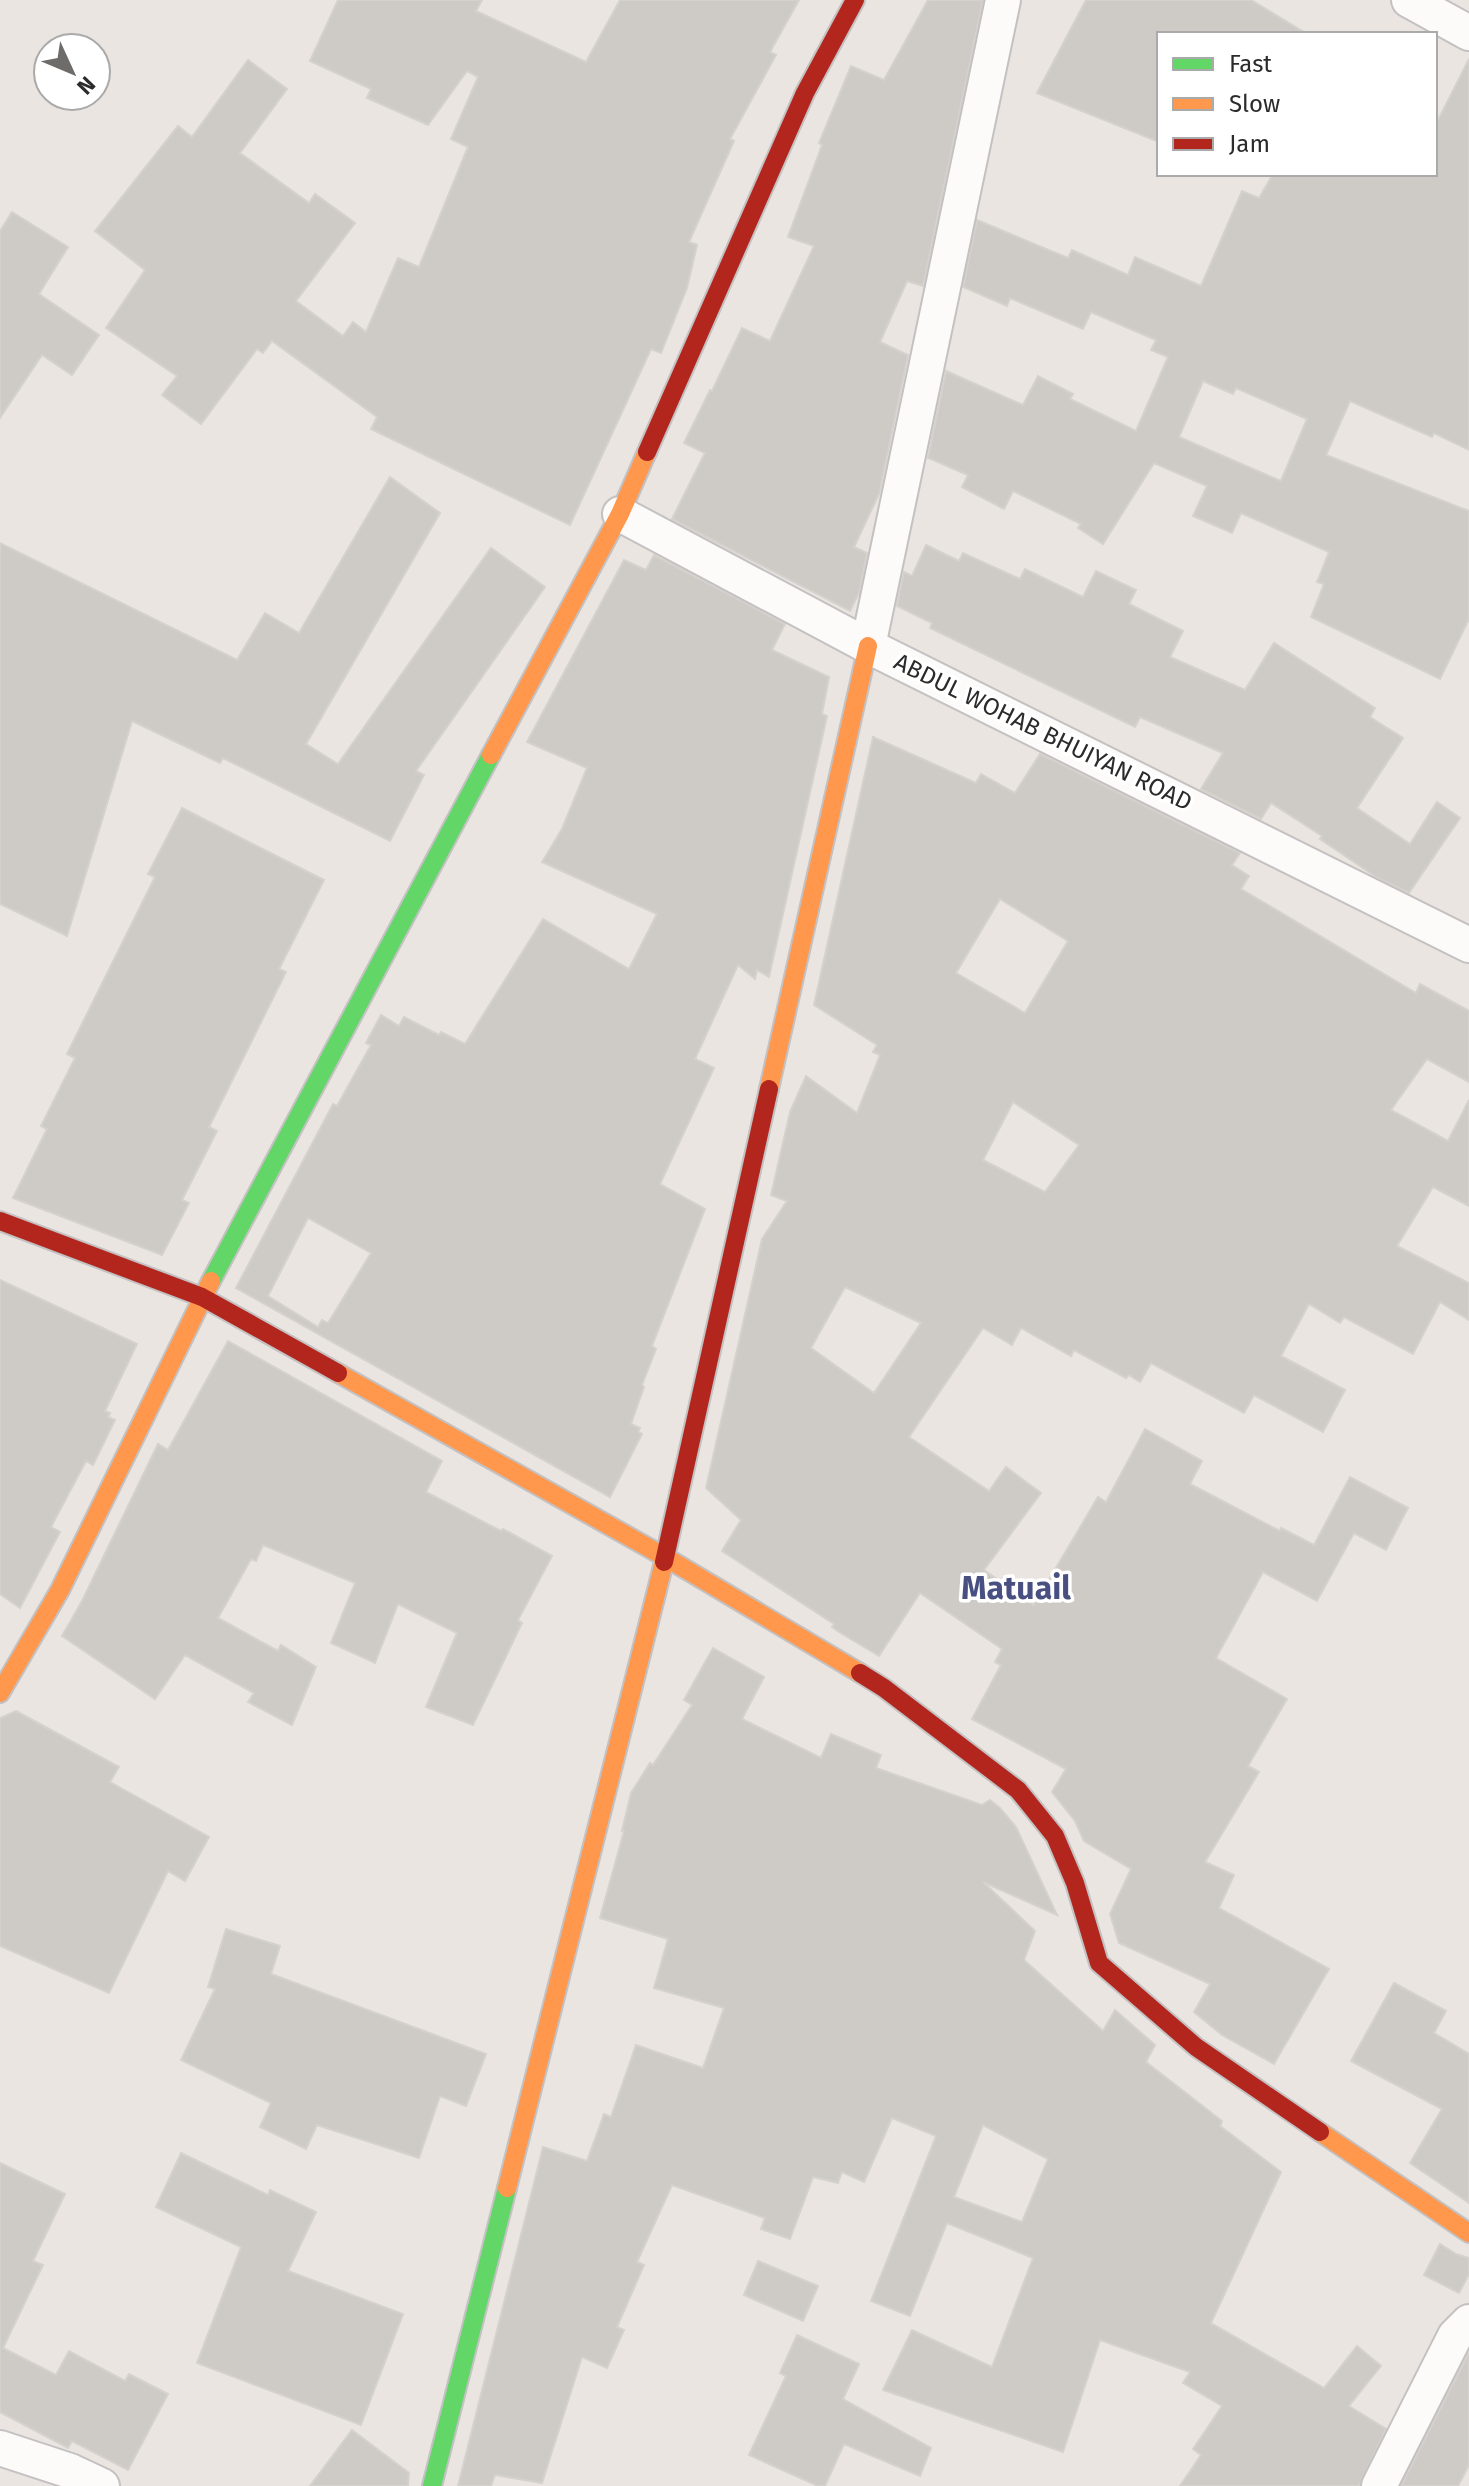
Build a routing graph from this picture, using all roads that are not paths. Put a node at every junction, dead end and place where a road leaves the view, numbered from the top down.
1 (855, 0) edge
2 (1003, 0) edge
3 (1409, 0) edge
4 (1469, 33) edge
5 (620, 514) junction
6 (868, 646) junction
7 (1469, 945) edge
8 (0, 1221) edge
9 (202, 1297) junction
10 (665, 1557) junction
11 (0, 1693) edge
12 (1469, 2233) edge
13 (1469, 2322) edge
14 (0, 2448) edge
15 (102, 2486) edge
16 (432, 2486) edge
17 (1379, 2486) edge

1 - 5 street
2 - 6 street
3 - 4 street
5 - 6 street, ABDUL WOHAB BHUIYAN ROAD
5 - 9 street
6 - 7 street, ABDUL WOHAB BHUIYAN ROAD
6 - 10 street
8 - 9 street
9 - 10 street
9 - 11 street
10 - 12 street
10 - 16 street
13 - 17 street
14 - 15 street

